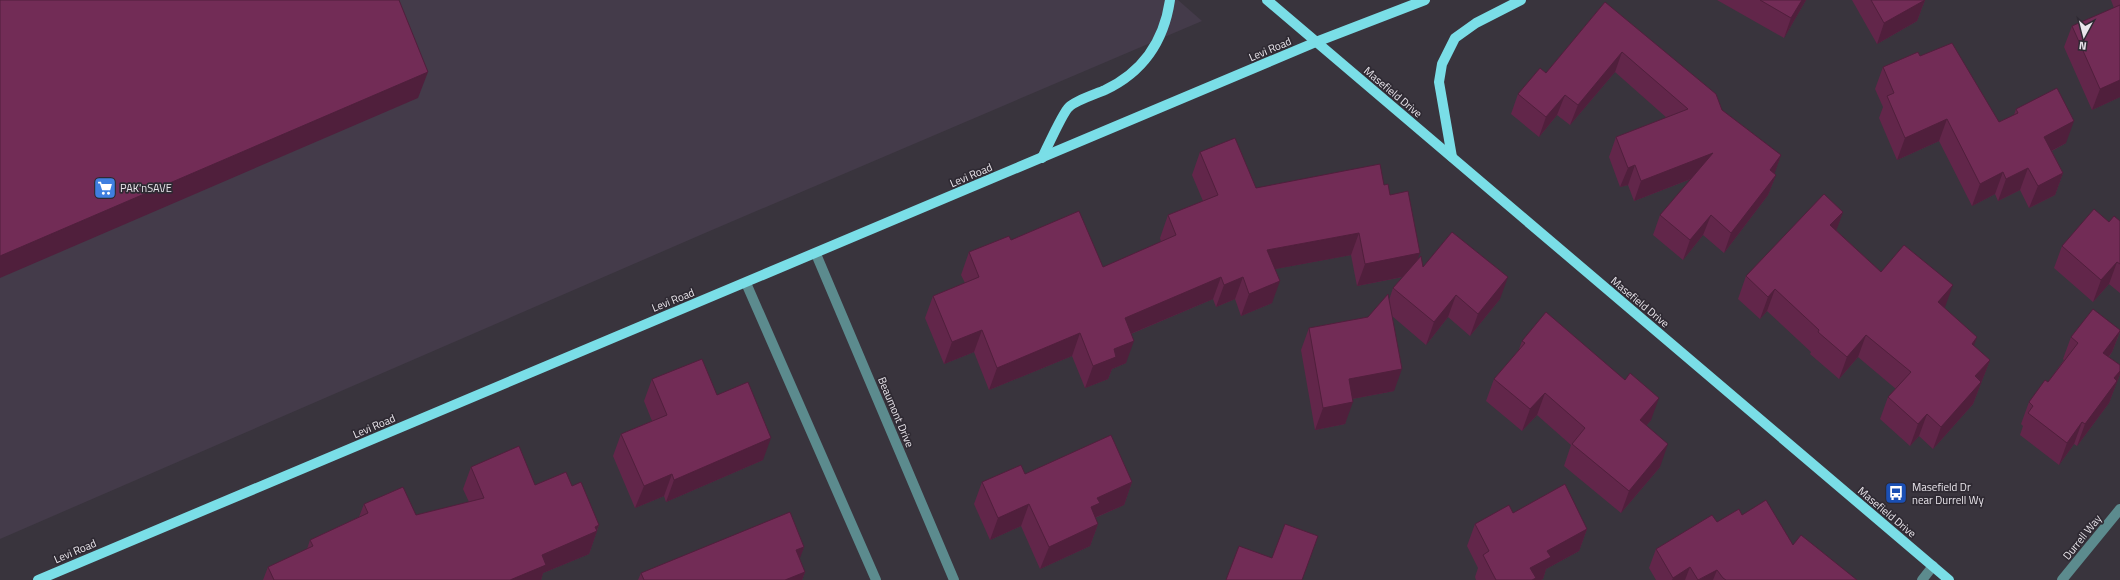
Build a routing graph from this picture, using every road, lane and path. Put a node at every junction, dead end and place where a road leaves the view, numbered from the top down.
1 (1170, 0) edge
2 (1267, 0) edge
3 (1425, 0) edge
4 (1521, 0) edge
5 (1316, 42) junction
6 (1452, 157) junction
7 (1042, 158) junction
8 (816, 254) junction
9 (746, 283) junction
10 (2120, 508) edge
11 (1933, 566) junction
12 (38, 580) edge
13 (876, 580) edge
14 (954, 580) edge
15 (1922, 580) edge
16 (1949, 580) edge
17 (2062, 580) edge

1 - 7 main road
2 - 5 main road, Masefield Drive
3 - 5 main road, Levi Road
4 - 6 main road
5 - 6 main road, Masefield Drive
5 - 7 main road, Levi Road
6 - 11 main road, Masefield Drive
7 - 8 main road, Levi Road
8 - 9 main road, Levi Road
8 - 14 street, Beaumont Drive
9 - 12 main road, Levi Road
9 - 13 street
10 - 17 street, Durrell Way
11 - 15 street
11 - 16 main road, Masefield Drive

